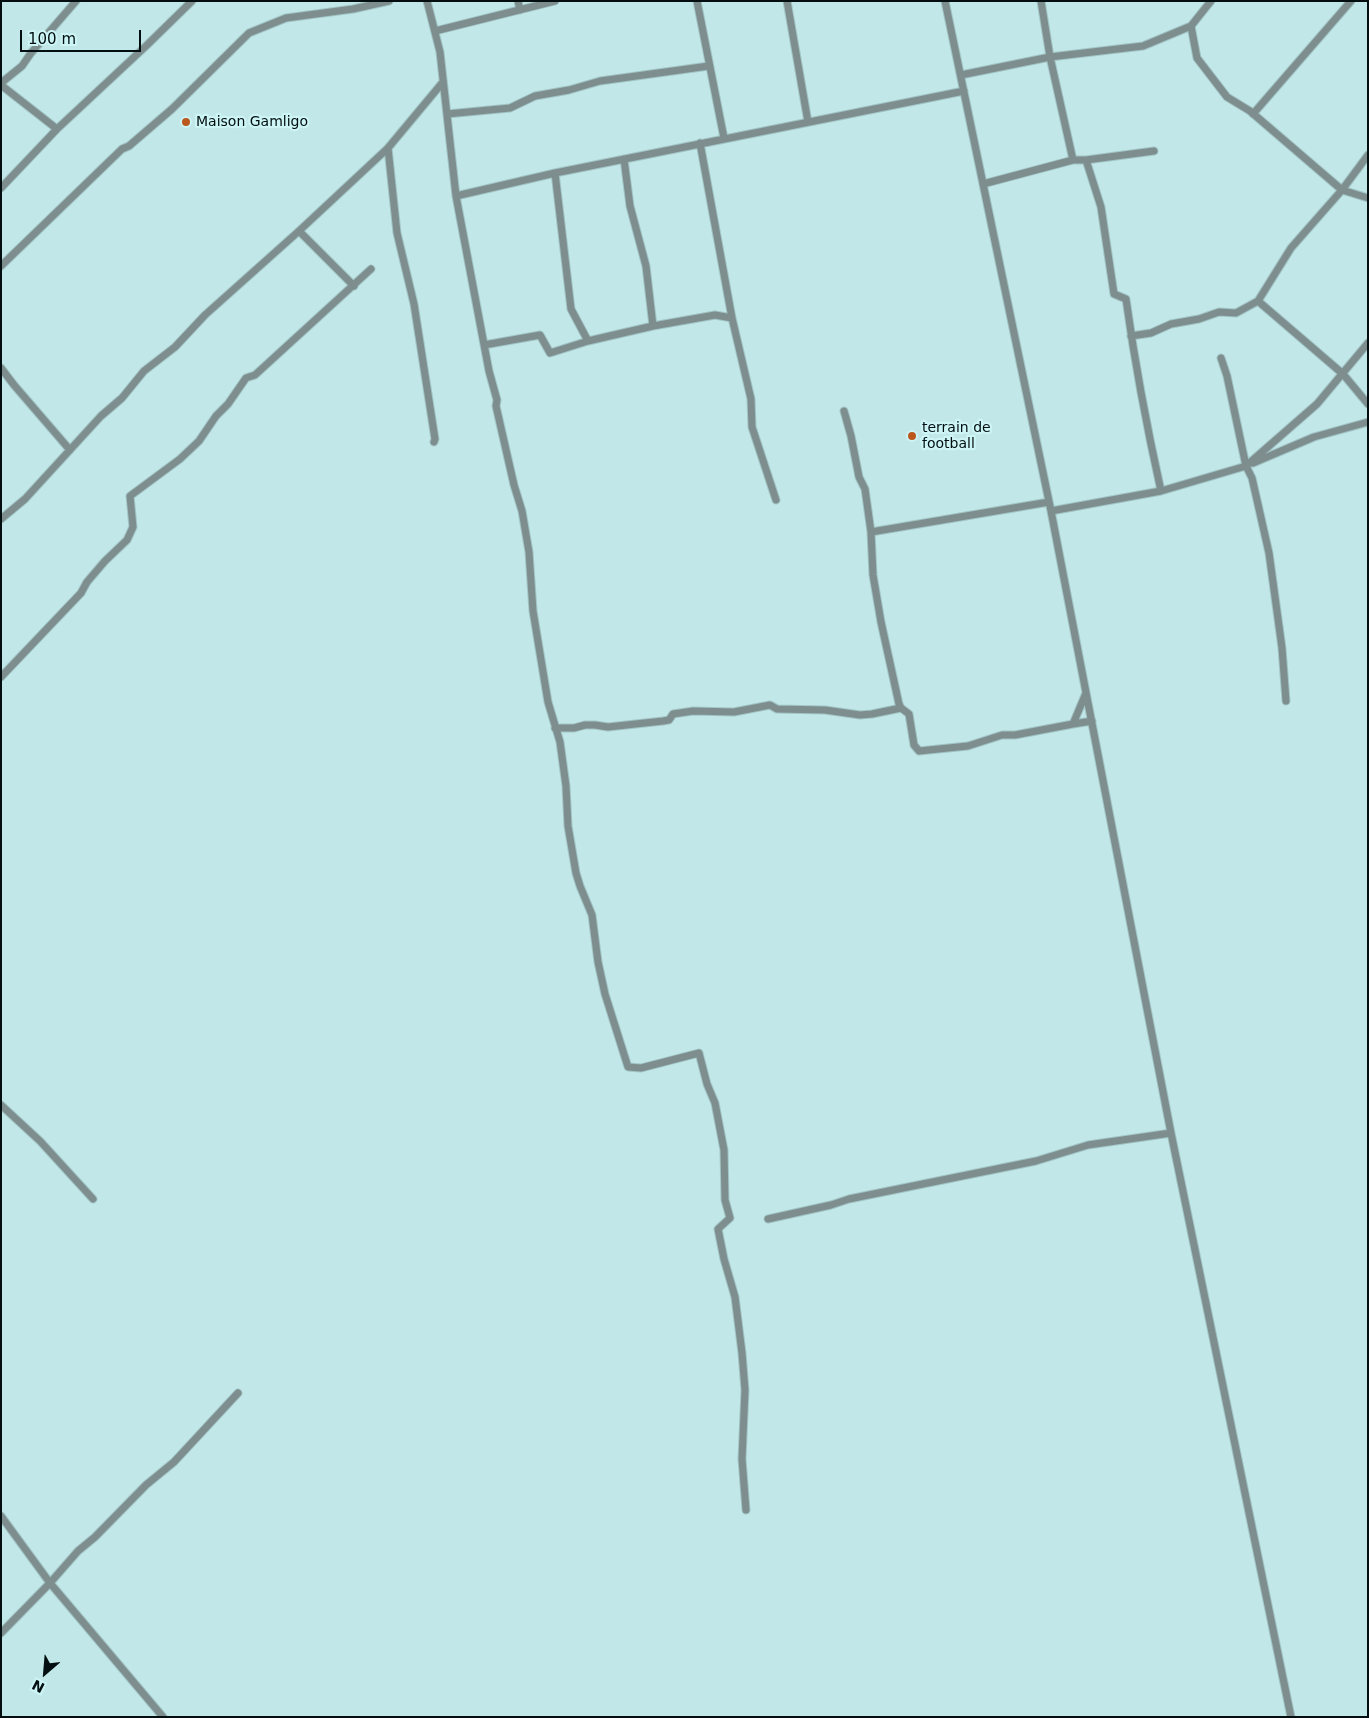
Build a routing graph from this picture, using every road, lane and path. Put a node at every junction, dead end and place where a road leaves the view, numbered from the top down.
1 (76, 1) edge
2 (192, 1) edge
3 (389, 1) edge
4 (427, 1) edge
5 (518, 1) edge
6 (555, 1) edge
7 (697, 1) edge
8 (787, 1) edge
9 (945, 1) edge
10 (1041, 1) edge
11 (1211, 1) edge
12 (1351, 1) edge
13 (520, 10) junction
14 (1190, 26) junction
15 (435, 31) junction
16 (1050, 56) junction
17 (709, 66) junction
18 (961, 75) junction
19 (443, 82) junction
20 (1, 84) edge
21 (964, 91) junction
22 (447, 114) junction
23 (1254, 114) junction
24 (808, 122) junction
25 (57, 129) junction
26 (724, 138) junction
27 (700, 143) junction
28 (388, 148) junction
29 (1154, 152) dead end
30 (1368, 155) edge
31 (624, 159) junction
32 (1073, 160) junction
33 (1086, 160) junction
34 (555, 173) junction
35 (983, 184) junction
36 (1, 188) edge
37 (1342, 190) junction
38 (456, 196) junction
39 (1368, 198) edge
40 (299, 231) junction
41 (1, 266) edge
42 (371, 269) dead end
43 (354, 286) junction
44 (1258, 301) junction
45 (732, 318) junction
46 (653, 326) junction
47 (1131, 336) junction
48 (588, 341) junction
49 (1368, 343) edge
50 (484, 345) junction
51 (1221, 358) dead end
52 (1, 368) edge
53 (1343, 374) junction
54 (1368, 404) edge
55 (844, 411) dead end
56 (1368, 422) edge
57 (434, 442) dead end
58 (70, 450) junction
59 (1246, 466) junction
60 (1161, 491) junction
61 (776, 500) dead end
62 (1049, 502) junction
63 (1051, 511) junction
64 (1, 519) edge
65 (871, 532) junction
66 (1, 677) edge
67 (1086, 692) junction
68 (1286, 701) dead end
69 (901, 708) junction
70 (1092, 721) junction
71 (1073, 724) junction
72 (555, 728) junction
73 (1, 1105) edge
74 (1171, 1133) junction
75 (93, 1199) dead end
76 (768, 1218) dead end
77 (238, 1393) dead end
78 (746, 1510) dead end
79 (1, 1516) edge
80 (50, 1584) junction
81 (1, 1633) edge
82 (163, 1717) edge
83 (1290, 1717) edge

1 - 20 street
2 - 25 street
3 - 41 street
4 - 15 street
5 - 13 street
6 - 13 street
7 - 17 street
8 - 24 street
9 - 18 street
10 - 16 street
11 - 14 street
12 - 23 street
13 - 15 street
14 - 16 street
14 - 23 street
15 - 19 street
16 - 18 street
16 - 32 street
17 - 22 street
17 - 26 street
18 - 21 street
19 - 22 street
19 - 28 street
20 - 25 street
21 - 24 street
21 - 35 street
22 - 38 street
23 - 37 street
24 - 26 street
25 - 36 street
26 - 27 street
27 - 31 street
27 - 45 street
28 - 40 street
28 - 57 street
29 - 33 street
30 - 37 street
31 - 34 street
31 - 46 street
32 - 33 street
32 - 35 street
33 - 47 street
34 - 38 street
34 - 48 street
35 - 62 street
37 - 39 street
37 - 44 street
38 - 50 street
40 - 43 street
40 - 58 street
42 - 43 street
43 - 66 street
44 - 47 street
44 - 53 street
45 - 46 street
45 - 61 street
46 - 48 street
47 - 60 street
48 - 50 street
49 - 53 street
50 - 72 street
51 - 59 street
52 - 58 street
53 - 54 street
53 - 59 street
55 - 65 street
56 - 59 street
58 - 64 street
59 - 60 street
59 - 68 street
60 - 63 street
62 - 63 street
62 - 65 street
63 - 67 street
65 - 69 street
67 - 70 street
67 - 71 street
69 - 71 street
69 - 72 street
70 - 71 street
70 - 74 street
72 - 78 street
73 - 75 street
74 - 76 street
74 - 83 street
77 - 80 street
79 - 80 street
80 - 81 street
80 - 82 street

